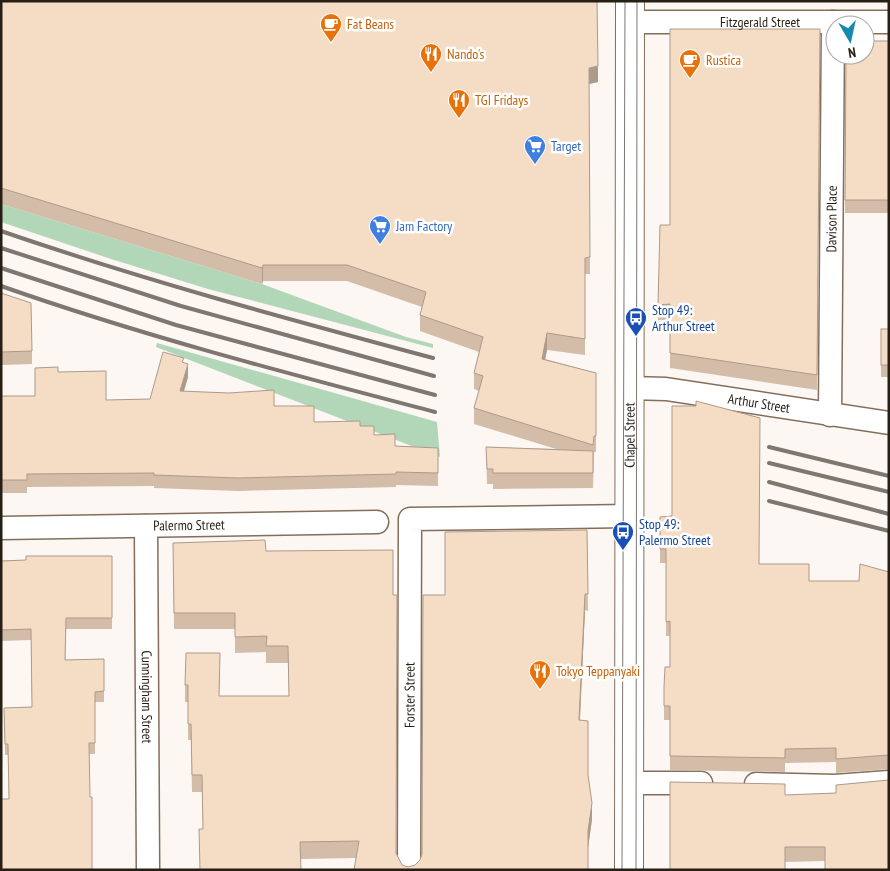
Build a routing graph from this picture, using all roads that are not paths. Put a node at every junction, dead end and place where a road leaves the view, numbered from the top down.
1 (630, 11) edge
2 (825, 22) edge
3 (875, 22) edge
4 (889, 22) edge
5 (833, 65) edge
6 (629, 388) junction
7 (830, 415) junction
8 (889, 423) edge
9 (630, 516) junction
10 (377, 522) dead end
11 (146, 526) junction
12 (1, 528) edge
13 (889, 782) edge
14 (630, 783) junction
15 (148, 870) edge
16 (409, 870) edge
17 (629, 870) edge

1 - 2 street, Fitzgerald Street
1 - 6 street, Chapel Street
3 - 4 street, Fitzgerald Street
5 - 7 street, Davison Place
6 - 7 street, Arthur Street
6 - 9 street, Chapel Street
7 - 8 street, Arthur Street
9 - 14 street, Chapel Street
9 - 16 street, Forster Street
10 - 11 street, Palermo Street
11 - 12 street, Palermo Street
11 - 15 street, Cunningham Street
13 - 14 street
14 - 17 street, Chapel Street

